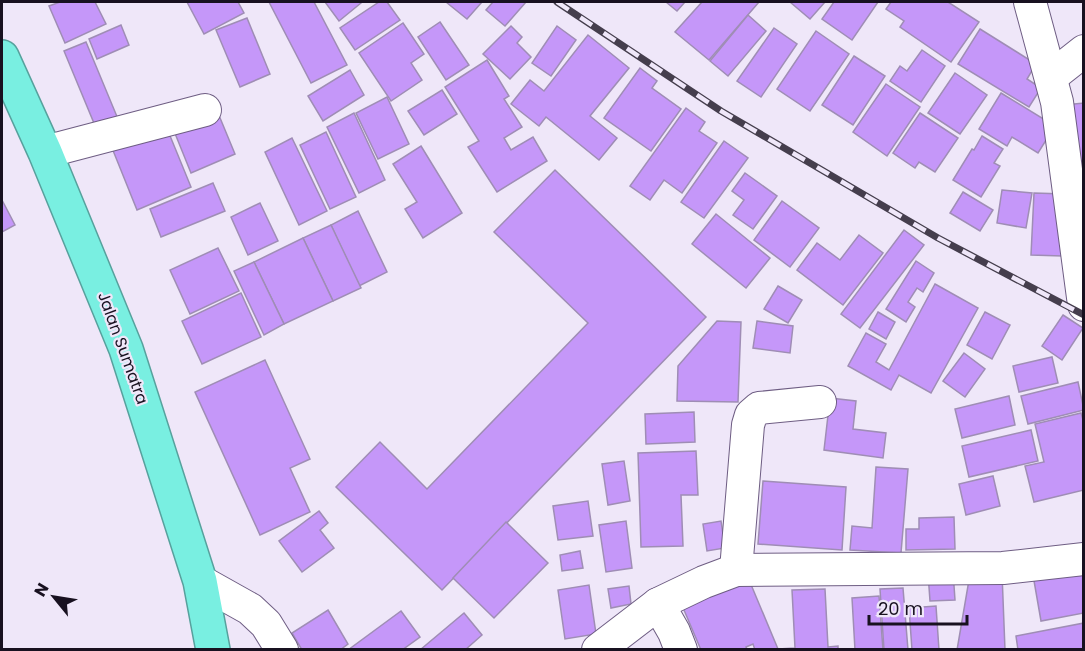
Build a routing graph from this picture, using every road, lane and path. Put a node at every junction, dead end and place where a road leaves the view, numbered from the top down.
1 (1030, 2) edge
2 (1083, 51) edge
3 (3, 64) edge
4 (1051, 77) junction
5 (205, 110) dead end
6 (45, 152) junction
7 (1083, 305) edge
8 (820, 402) dead end
9 (1083, 559) edge
10 (736, 570) junction
11 (200, 580) junction
12 (658, 604) junction
13 (213, 650) edge
14 (282, 650) edge
15 (598, 650) edge
16 (681, 650) edge

1 - 4 street
2 - 4 street
3 - 6 highway, Jalan Sumatra
4 - 7 street
5 - 6 street
6 - 11 highway, Jalan Sumatra
8 - 10 street
9 - 10 street
10 - 12 street
11 - 13 highway, Jalan Sumatra
11 - 14 street
12 - 15 street
12 - 16 street

